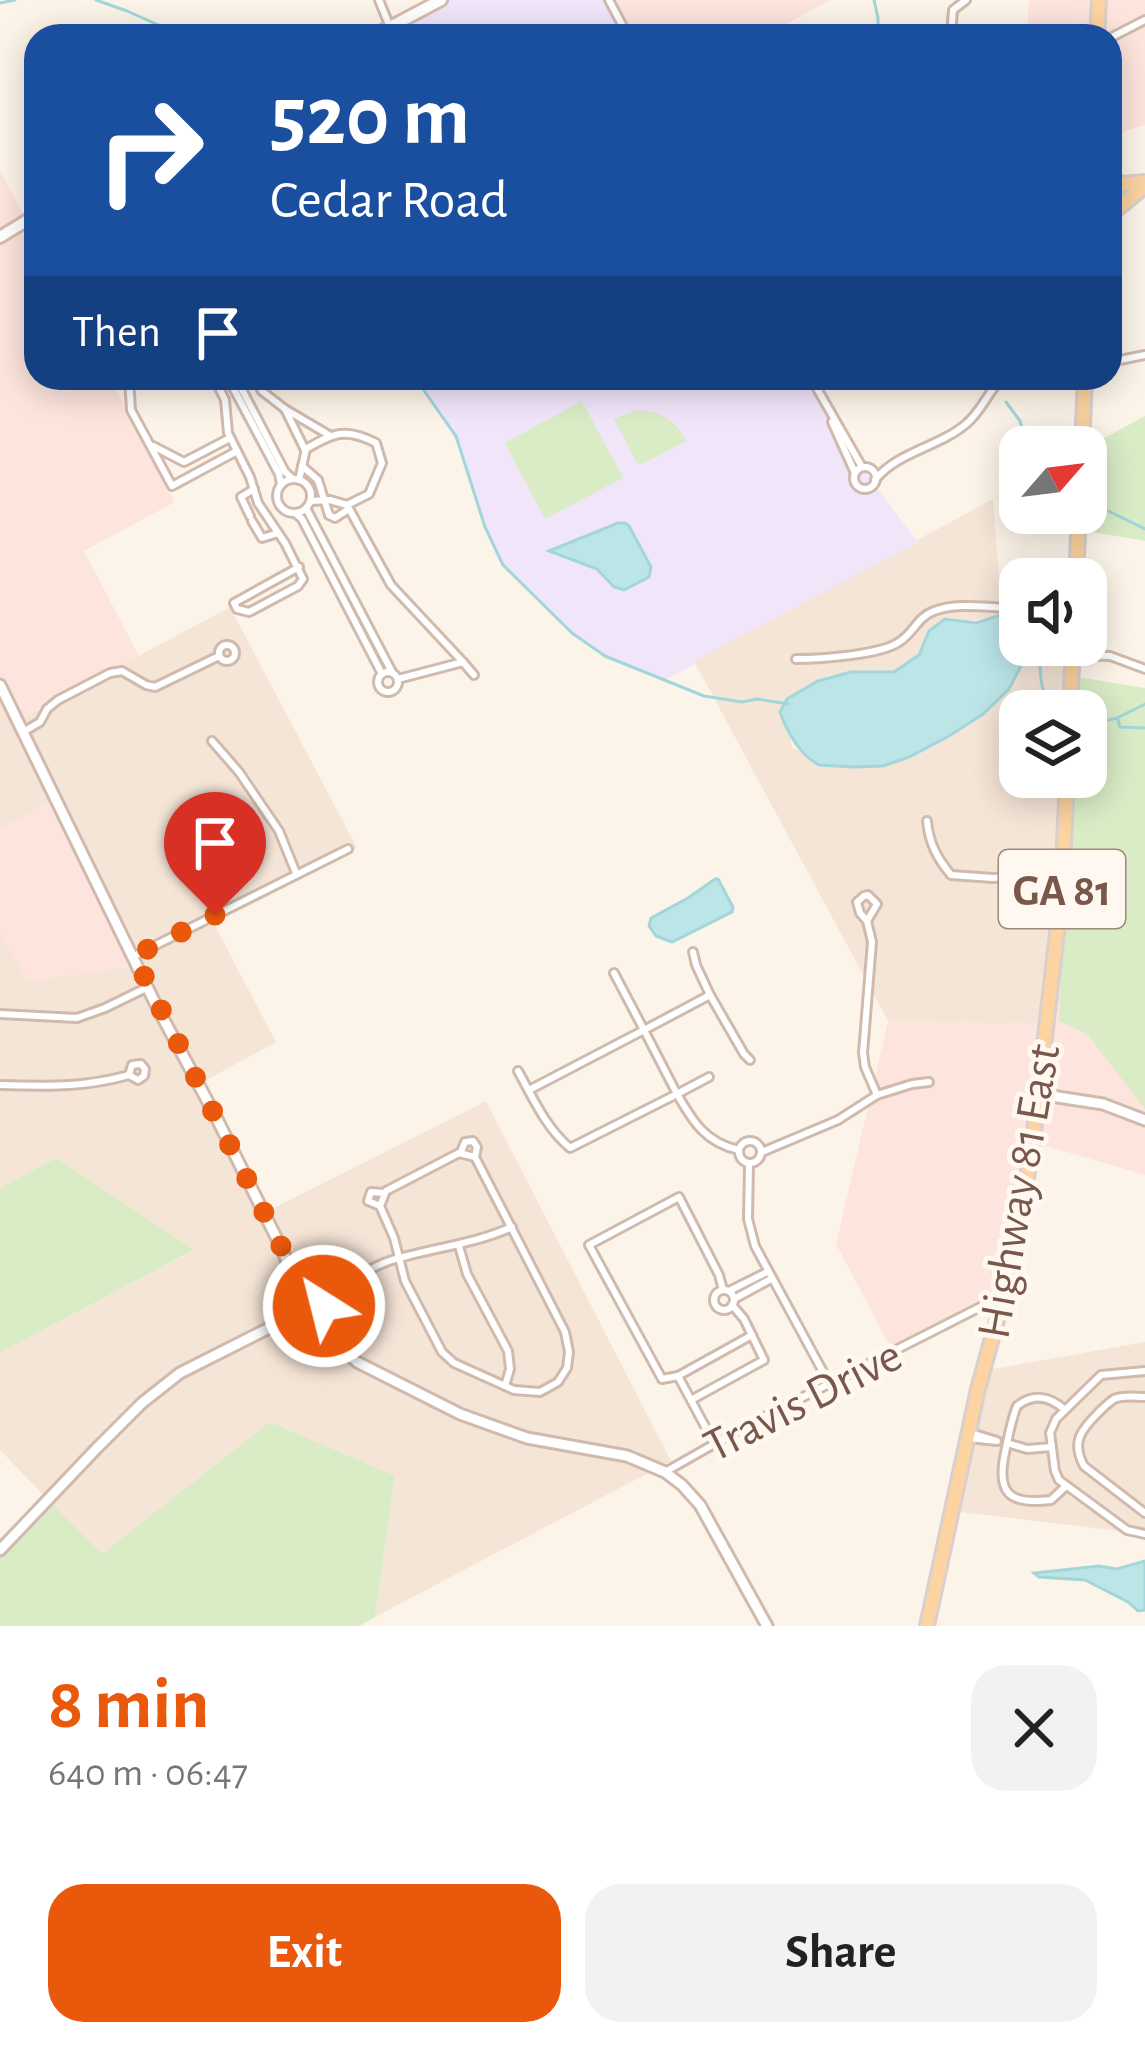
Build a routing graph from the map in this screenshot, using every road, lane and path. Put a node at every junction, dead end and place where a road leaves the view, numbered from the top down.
1 (441, 0) edge
2 (966, 0) edge
3 (396, 24) edge
4 (952, 24) edge
5 (1145, 184) edge
6 (1122, 204) edge
7 (129, 390) edge
8 (220, 390) edge
9 (238, 390) edge
10 (239, 390) edge
11 (261, 390) edge
12 (817, 390) edge
13 (992, 390) edge
14 (1084, 390) edge
15 (285, 409) junction
16 (1083, 426) edge
17 (329, 435) junction
18 (230, 438) junction
19 (149, 445) junction
20 (305, 450) junction
21 (237, 451) junction
22 (911, 454) junction
23 (302, 466) junction
24 (862, 470) junction
25 (296, 479) junction
26 (875, 480) junction
27 (281, 484) junction
28 (254, 489) junction
29 (278, 499) junction
30 (328, 501) junction
31 (309, 505) junction
32 (272, 508) junction
33 (283, 508) junction
34 (342, 511) junction
35 (263, 513) junction
36 (295, 513) junction
37 (278, 533) junction
38 (299, 567) junction
39 (999, 608) edge
40 (1107, 655) edge
41 (219, 656) dead end
42 (796, 659) dead end
43 (463, 662) junction
44 (1145, 669) edge
45 (382, 674) junction
46 (473, 675) dead end
47 (395, 676) junction
48 (0, 685) edge
49 (22, 732) junction
50 (212, 741) dead end
51 (1066, 798) edge
52 (927, 821) dead end
53 (349, 849) dead end
54 (296, 874) junction
55 (1063, 874) junction
56 (867, 921) dead end
57 (693, 952) dead end
58 (134, 956) junction
59 (614, 973) dead end
60 (148, 986) junction
61 (710, 995) junction
62 (0, 1015) edge
63 (644, 1030) junction
64 (1043, 1057) junction
65 (750, 1060) dead end
66 (518, 1071) dead end
67 (129, 1075) dead end
68 (709, 1077) dead end
69 (929, 1082) dead end
70 (0, 1085) edge
71 (529, 1090) junction
72 (677, 1094) junction
73 (1038, 1094) junction
74 (877, 1095) junction
75 (1064, 1098) junction
76 (1144, 1117) edge
77 (1034, 1124) junction
78 (739, 1150) junction
79 (461, 1152) junction
80 (761, 1152) junction
81 (475, 1157) junction
82 (749, 1164) junction
83 (384, 1193) junction
84 (380, 1206) junction
85 (512, 1227) junction
86 (459, 1246) junction
87 (399, 1258) junction
88 (770, 1275) junction
89 (343, 1283) junction
90 (306, 1292) junction
91 (1004, 1295) junction
92 (730, 1296) junction
93 (323, 1308) junction
94 (303, 1317) junction
95 (277, 1324) junction
96 (752, 1335) junction
97 (365, 1366) junction
98 (1145, 1371) edge
99 (678, 1376) junction
100 (830, 1383) junction
101 (504, 1386) junction
102 (1145, 1397) edge
103 (691, 1400) junction
104 (1065, 1410) junction
105 (969, 1436) junction
106 (1002, 1442) junction
107 (713, 1443) junction
108 (1052, 1447) junction
109 (664, 1472) junction
110 (1066, 1486) junction
111 (1145, 1513) edge
112 (1145, 1534) edge
113 (0, 1550) edge
114 (765, 1626) edge
115 (929, 1626) edge

1 - 3 main road
2 - 4 street
5 - 6 main road
7 - 19 street
8 - 18 street
9 - 27 street
10 - 25 street
11 - 15 street
12 - 24 street
13 - 22 street
14 - 16 main road
15 - 17 street
15 - 20 street
17 - 20 street
17 - 34 street
18 - 19 street
18 - 21 street
19 - 21 street
20 - 23 street
21 - 28 street
22 - 24 street
22 - 26 street
23 - 25 street
23 - 30 street
24 - 26 street
24 - 26 street
25 - 27 street
25 - 31 street
27 - 29 street
28 - 35 street
28 - 37 street
29 - 32 street
29 - 33 street
30 - 31 street
30 - 34 street
30 - 34 street
31 - 36 street
31 - 47 street
32 - 33 street
32 - 35 street
33 - 36 street
34 - 43 street
35 - 37 street
36 - 45 street
37 - 38 street
38 - 38 street
39 - 42 street
40 - 44 street
41 - 49 street
43 - 46 street
43 - 47 street
45 - 47 street
45 - 47 street
48 - 49 street
49 - 58 street
50 - 54 street
51 - 55 main road, Highway 81 East / GA 81
52 - 55 street
53 - 54 street
54 - 58 street
55 - 64 main road, Highway 81 East / GA 81
56 - 74 street
57 - 61 street
58 - 60 street
59 - 63 street
60 - 62 street
60 - 90 street
61 - 63 street
61 - 65 street
63 - 71 street
63 - 72 street
64 - 73 main road, Highway 81 East / GA 81
64 - 75 street
66 - 71 street
67 - 70 street
68 - 72 street
69 - 74 street
71 - 72 street
72 - 78 street
73 - 75 street
73 - 77 main road, Highway 81 East / GA 81
74 - 80 street
75 - 76 street
75 - 77 street
77 - 91 main road, Highway 81 East / GA 81
78 - 80 street
78 - 82 street
79 - 81 street
79 - 81 street
79 - 83 street
80 - 82 street
81 - 85 street
82 - 88 street
83 - 84 street
83 - 84 street
84 - 87 street
85 - 86 street
85 - 101 street
86 - 87 street
86 - 101 street
87 - 89 street
87 - 101 street
88 - 92 street
88 - 100 street
89 - 90 street
89 - 93 street
90 - 93 street
90 - 94 street
90 - 95 street
91 - 100 street, Travis Drive
91 - 105 main road, Highway 81 East / GA 81
92 - 96 street
92 - 99 street
93 - 94 street
93 - 97 street
94 - 95 street
94 - 97 street
95 - 113 street
96 - 99 street
96 - 103 street
97 - 109 street
98 - 104 street
99 - 103 street
100 - 107 street, Travis Drive
102 - 111 street
103 - 107 street
104 - 106 street
104 - 108 street
105 - 106 street
105 - 115 main road, Highway 81 East / GA 81
106 - 108 street
106 - 110 street
107 - 109 street, Travis Drive
108 - 110 street
109 - 114 street
110 - 112 street

